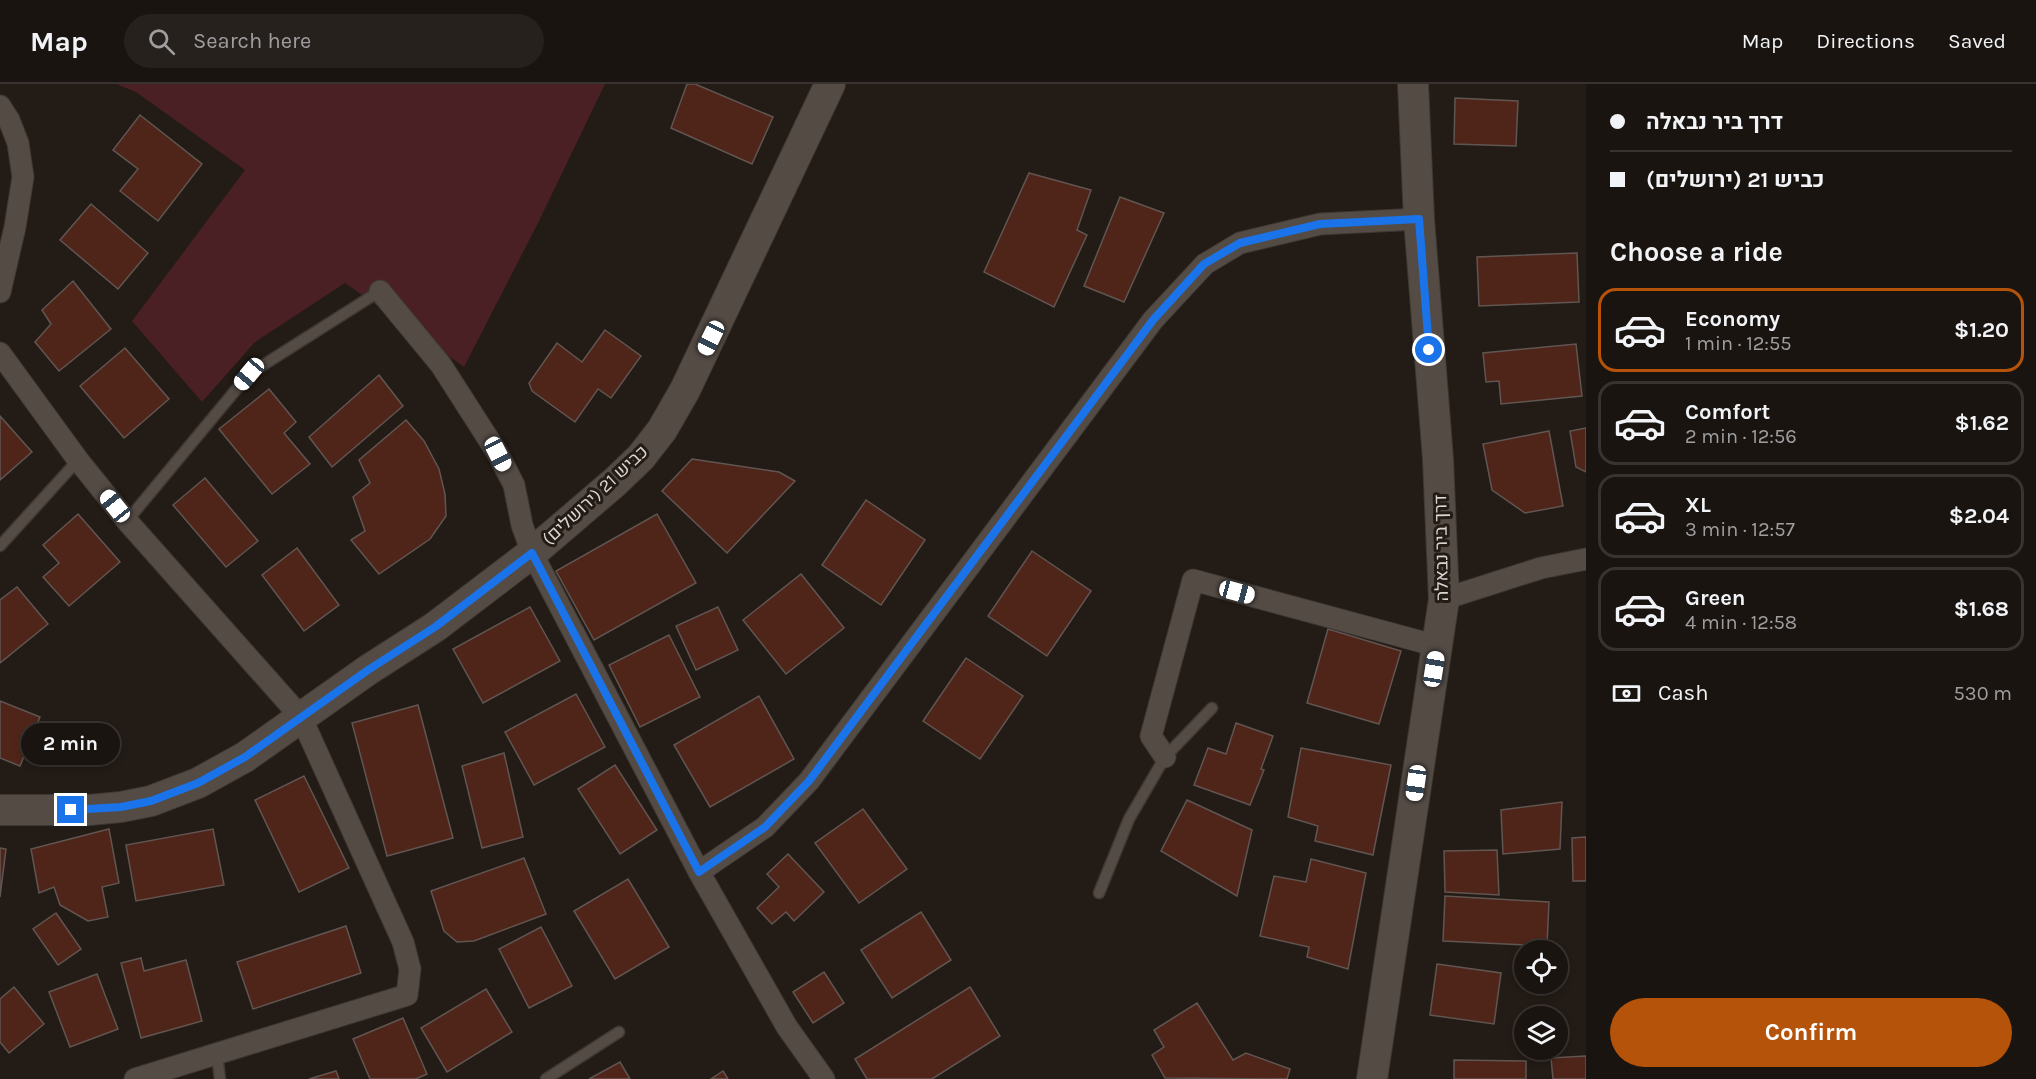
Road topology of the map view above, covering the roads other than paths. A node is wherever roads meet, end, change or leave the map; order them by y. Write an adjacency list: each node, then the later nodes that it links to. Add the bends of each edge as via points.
1 (830, 84): 11 (main road, כביש 21 (ירושלים), via 711,338 662,430 615,482)
2 (1413, 84): 4 (main road, דרך ביר נבאלה)
3 (0, 106): 6 (street, via 18,143 23,177)
4 (1419, 219): 13 (main road, דרך ביר נבאלה, via 1438,459); 19 (street, via 1320,224 1240,243 1204,264 1153,320 809,781 765,827)
5 (380, 291): 9 (lane, via 249,374); 11 (street, via 441,365 498,454 514,484)
6 (0, 292)
7 (0, 353): 8 (street)
8 (78, 460): 9 (street); 10 (lane)
9 (128, 521): 16 (street)
10 (0, 546)
11 (532, 553): 16 (main road, כביש 21 (ירושלים), via 435,627); 19 (street)
12 (1586, 559): 13 (street, via 1541,568)
13 (1444, 599): 14 (main road, דרך ביר נבאלה)
14 (1437, 646): 17 (street, via 1193,580 1151,736); 27 (main road, דרך ביר נבאלה)
15 (1212, 708): 17 (lane)
16 (300, 717): 18 (main road, כביש 21 (ירושלים), via 245,757 151,801 89,810); 22 (street, via 403,942 410,969 407,995)
17 (1165, 757): 20 (lane, via 1129,819)
18 (0, 810)
19 (699, 872): 26 (street, via 787,1027)
20 (1099, 892)
21 (619, 1032): 25 (lane)
22 (217, 1054): 23 (street); 24 (lane)
23 (135, 1079)
24 (220, 1079)
25 (546, 1079)
26 (824, 1079)
27 (1372, 1079)

